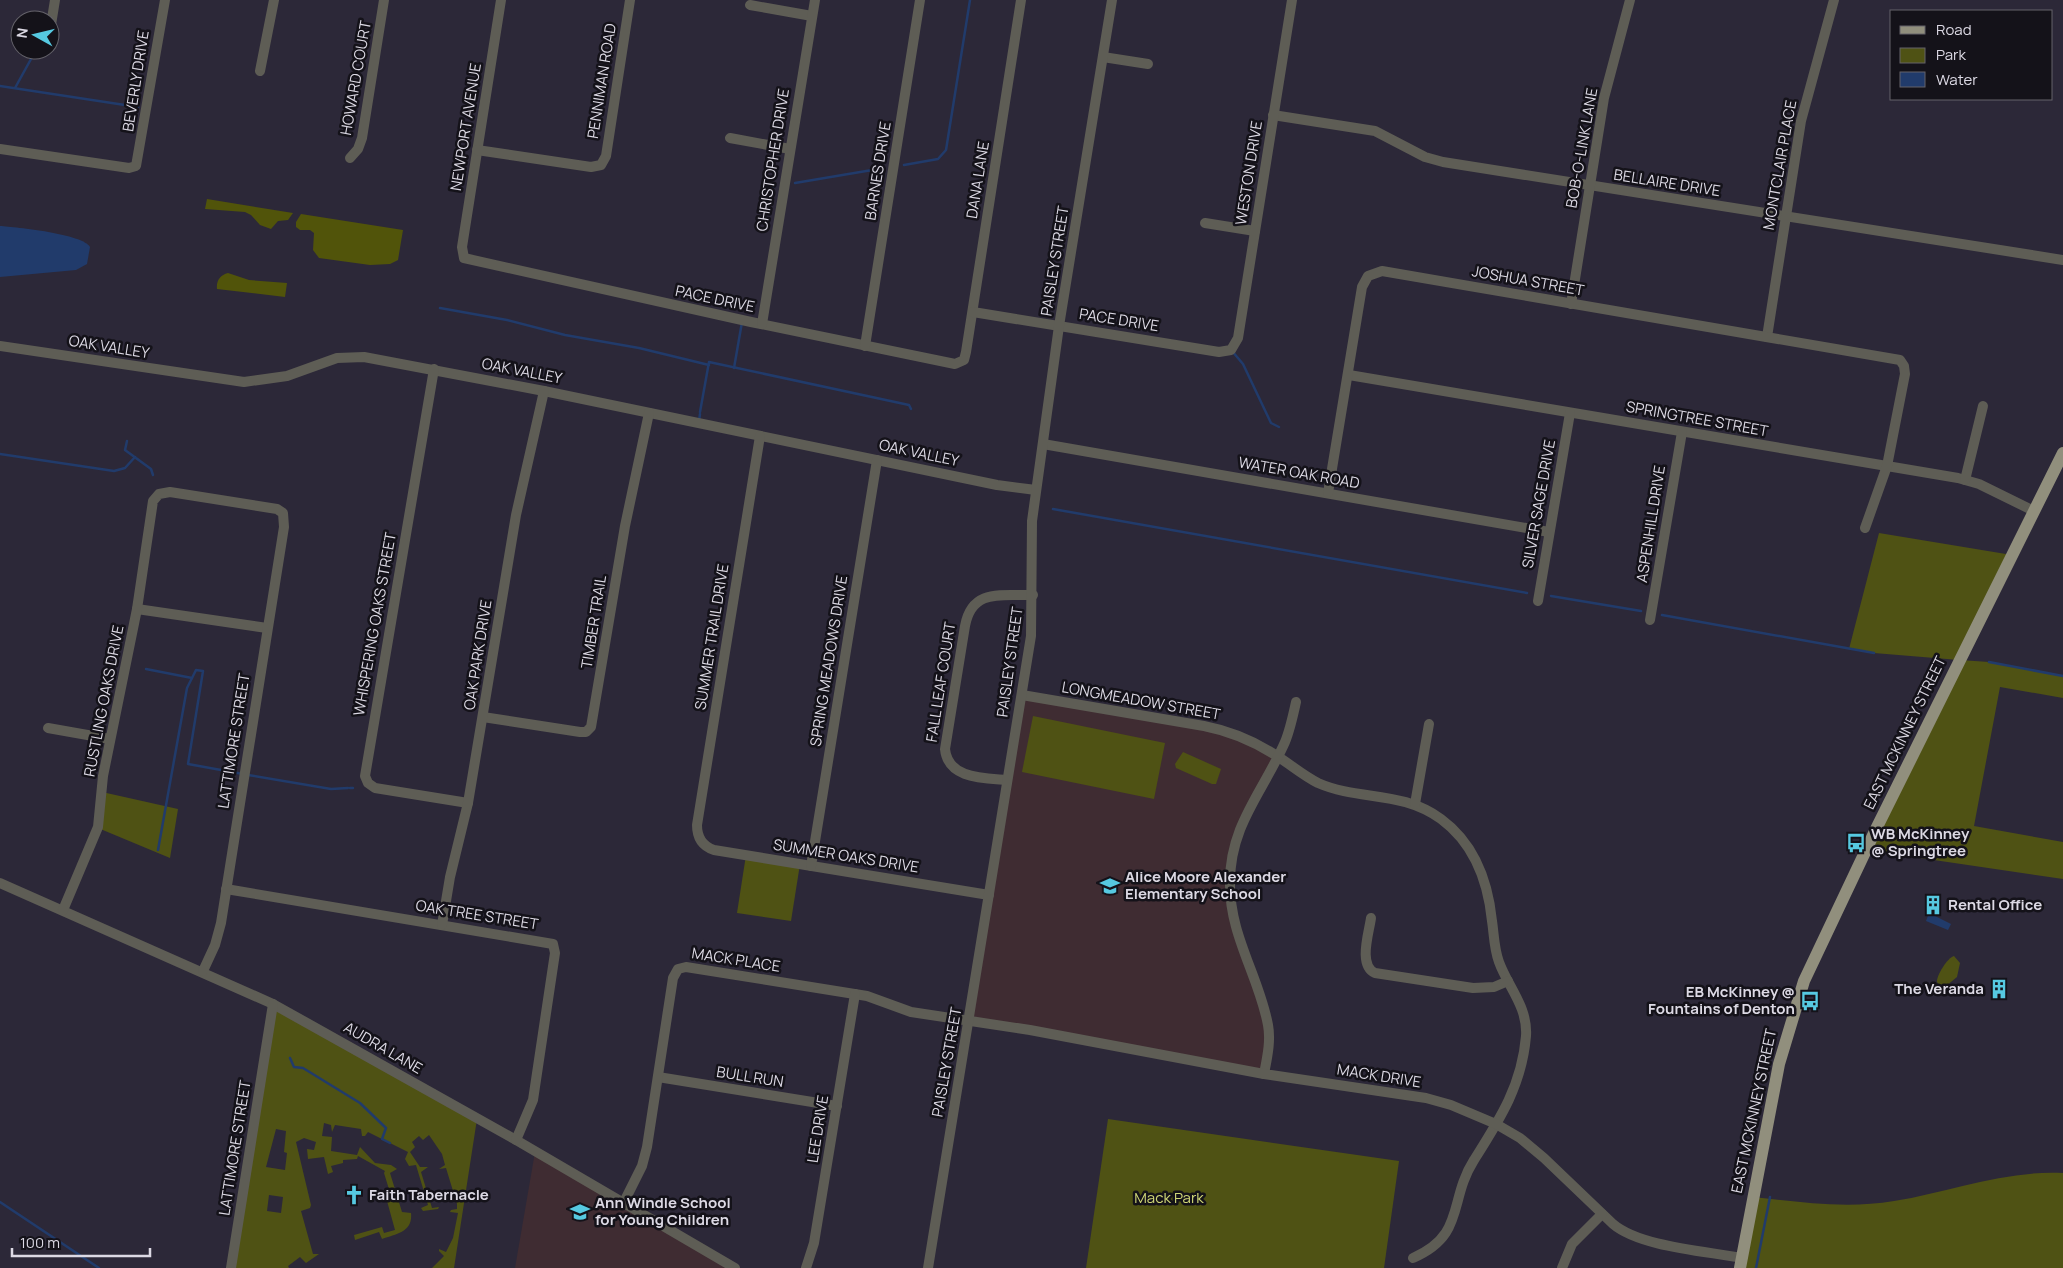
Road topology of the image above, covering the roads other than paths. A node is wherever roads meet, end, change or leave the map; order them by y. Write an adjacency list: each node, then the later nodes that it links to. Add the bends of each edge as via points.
1 (165, 0): 20 (street, BEVERLY DRIVE, via 136,166 129,168)
2 (274, 0): 17 (street)
3 (384, 0): 23 (street, HOWARD COURT, via 362,138)
4 (501, 0): 22 (street, NEWPORT AVENUE)
5 (630, 0): 22 (street, PENNIMAN ROAD, via 606,156 601,165 591,168)
6 (815, 0): 14 (street, CHRISTOPHER DRIVE)
7 (920, 0): 36 (street, BARNES DRIVE)
8 (1021, 0): 31 (street, DANA LANE)
9 (1112, 0): 15 (street, PAISLEY STREET)
10 (1292, 0): 18 (street, WESTON DRIVE)
11 (1630, 0): 24 (street, BOB-O-LINK LANE, via 1604,98)
12 (1834, 0): 25 (street, MONTCLAIR PLACE, via 1803,112)
13 (750, 5): 14 (street)
14 (812, 16): 21 (street, CHRISTOPHER DRIVE)
15 (1103, 58): 16 (street); 33 (street, PAISLEY STREET)
16 (1148, 64)
17 (260, 71)
18 (1273, 115): 24 (street, BELLAIRE DRIVE, via 1375,131 1435,160); 27 (street, WESTON DRIVE)
19 (730, 138): 21 (street)
20 (0, 149)
21 (790, 149): 32 (street, CHRISTOPHER DRIVE)
22 (477, 150): 28 (street, NEWPORT AVENUE, via 462,247)
23 (350, 158)
24 (1590, 186): 25 (street, BELLAIRE DRIVE); 30 (street, BOB-O-LINK LANE)
25 (1787, 216): 29 (street, BELLAIRE DRIVE); 34 (street, MONTCLAIR PLACE)
26 (1204, 223): 27 (street)
27 (1255, 231): 37 (street, WESTON DRIVE, via 1238,338)
28 (464, 258): 32 (street, PACE DRIVE)
29 (2063, 260)
30 (1571, 304): 34 (street, JOSHUA STREET); 40 (street, JOSHUA STREET, via 1375,272 1362,287)
31 (973, 312): 33 (street, PACE DRIVE); 38 (street, DANA LANE)
32 (762, 324): 36 (street, PACE DRIVE)
33 (1060, 326): 37 (street, PACE DRIVE, via 1219,352); 47 (street, PAISLEY STREET)
34 (1767, 337): 50 (street, JOSHUA STREET, via 1893,358 1902,363 1904,374)
35 (0, 346): 39 (street, OAK VALLEY, via 236,381 287,376 346,357)
36 (865, 346): 38 (street, PACE DRIVE, via 951,364)
37 (1231, 350)
38 (961, 363)
39 (434, 369): 41 (street, OAK VALLEY); 71 (street, WHISPERING OAKS STREET, via 365,776 375,788)
40 (1349, 375): 44 (street, SPRINGTREE STREET); 53 (street, JOSHUA STREET)
41 (544, 390): 43 (street, OAK VALLEY); 65 (street, OAK PARK DRIVE, via 516,515)
42 (1983, 406): 51 (street)
43 (650, 413): 46 (street, OAK VALLEY); 65 (street, TIMBER TRAIL, via 625,526 591,727 580,732)
44 (1570, 413): 45 (street, SPRINGTREE STREET); 57 (street, SILVER SAGE DRIVE)
45 (1682, 432): 50 (street, SPRINGTREE STREET); 61 (street, ASPENHILL DRIVE)
46 (760, 436): 49 (street, OAK VALLEY); 73 (street, SUMMER TRAIL DRIVE, via 697,825)
47 (1043, 444): 52 (street, PAISLEY STREET); 53 (street, WATER OAK ROAD)
48 (2063, 453): 54 (main road, EAST MCKINNEY STREET)
49 (877, 460): 52 (street, OAK VALLEY); 74 (street, SPRING MEADOWS DRIVE)
50 (1887, 466): 51 (street, SPRINGTREE STREET); 56 (street)
51 (1965, 480): 54 (street, SPRINGTREE STREET)
52 (1036, 490): 58 (street, PAISLEY STREET, via 1031,541)
53 (1328, 493): 57 (street, WATER OAK ROAD)
54 (2034, 511): 94 (main road, EAST MCKINNEY STREET, via 1804,981 1779,1064)
55 (283, 513): 60 (street, RUSTLING OAKS DRIVE, via 263,506 170,492 159,494 152,506); 62 (street, LATTIMORE STREET, via 284,527)
56 (1865, 528)
57 (1549, 532): 59 (street, SILVER SAGE DRIVE)
58 (1033, 594): 63 (street, PAISLEY STREET, via 1032,627); 70 (street, FALL LEAF COURT, via 984,597 971,607 945,749 948,762 959,773)
59 (1538, 601)
60 (137, 609): 62 (street); 68 (street, RUSTLING OAKS DRIVE)
61 (1650, 620)
62 (267, 628): 76 (street, LATTIMORE STREET)
63 (1022, 695): 69 (street, LONGMEADOW STREET, via 1213,728 1248,739); 70 (street, PAISLEY STREET)
64 (1296, 702): 69 (street, via 1288,735)
65 (483, 717): 71 (street, OAK PARK DRIVE)
66 (1429, 724): 72 (street)
67 (48, 728): 68 (street)
68 (110, 739): 78 (street, RUSTLING OAKS DRIVE, via 98,827)
69 (1278, 756): 72 (street, LONGMEADOW STREET, via 1325,785); 86 (street, via 1241,824 1233,849 1230,881 1234,923 1268,1026)
70 (1007, 780): 77 (street, PAISLEY STREET)
71 (468, 803): 80 (street, OAK PARK DRIVE)
72 (1415, 804): 82 (street, LONGMEADOW STREET, via 1450,826 1476,858 1487,885 1498,959)
73 (701, 841): 74 (street, SUMMER OAKS DRIVE, via 714,850)
74 (811, 866): 77 (street, SUMMER OAKS DRIVE)
75 (0, 883): 78 (street, AUDRA LANE)
76 (226, 888): 80 (street, OAK TREE STREET); 81 (street, LATTIMORE STREET, via 217,938)
77 (990, 895): 85 (street, PAISLEY STREET)
78 (63, 910): 81 (street, AUDRA LANE)
79 (1371, 918): 82 (street, via 1366,962 1375,974 1479,988 1494,987)
80 (442, 925): 90 (street, OAK TREE STREET, via 549,942 555,947 532,1100)
81 (203, 971): 84 (street, AUDRA LANE)
82 (1508, 981): 89 (street, LONGMEADOW STREET, via 1523,1010 1526,1038 1516,1086)
83 (855, 994): 85 (street, MACK PLACE, via 905,1011); 87 (street, MACK PLACE, via 680,968 674,978); 88 (street, LEE DRIVE)
84 (273, 1004): 90 (street, AUDRA LANE); 95 (street, LATTIMORE STREET)
85 (969, 1020): 86 (street, MACK DRIVE); 98 (street, PAISLEY STREET)
86 (1264, 1074): 89 (street, MACK DRIVE, via 1432,1100 1462,1108)
87 (658, 1077): 88 (street, BULL RUN); 91 (street, MACK PLACE, via 646,1154)
88 (837, 1106): 97 (street, LEE DRIVE, via 813,1248)
89 (1496, 1124): 92 (street, MACK DRIVE, via 1536,1151); 93 (street, LONGMEADOW STREET, via 1466,1172 1447,1233 1433,1248)
90 (516, 1140): 91 (street, AUDRA LANE)
91 (623, 1204): 96 (street, AUDRA LANE)
92 (1602, 1214): 94 (street, MACK DRIVE, via 1617,1228 1635,1237); 99 (street, via 1572,1244)
93 (1413, 1258)
94 (1741, 1263)
95 (231, 1268)
96 (735, 1268)
97 (806, 1268)
98 (928, 1268)
99 (1562, 1268)

